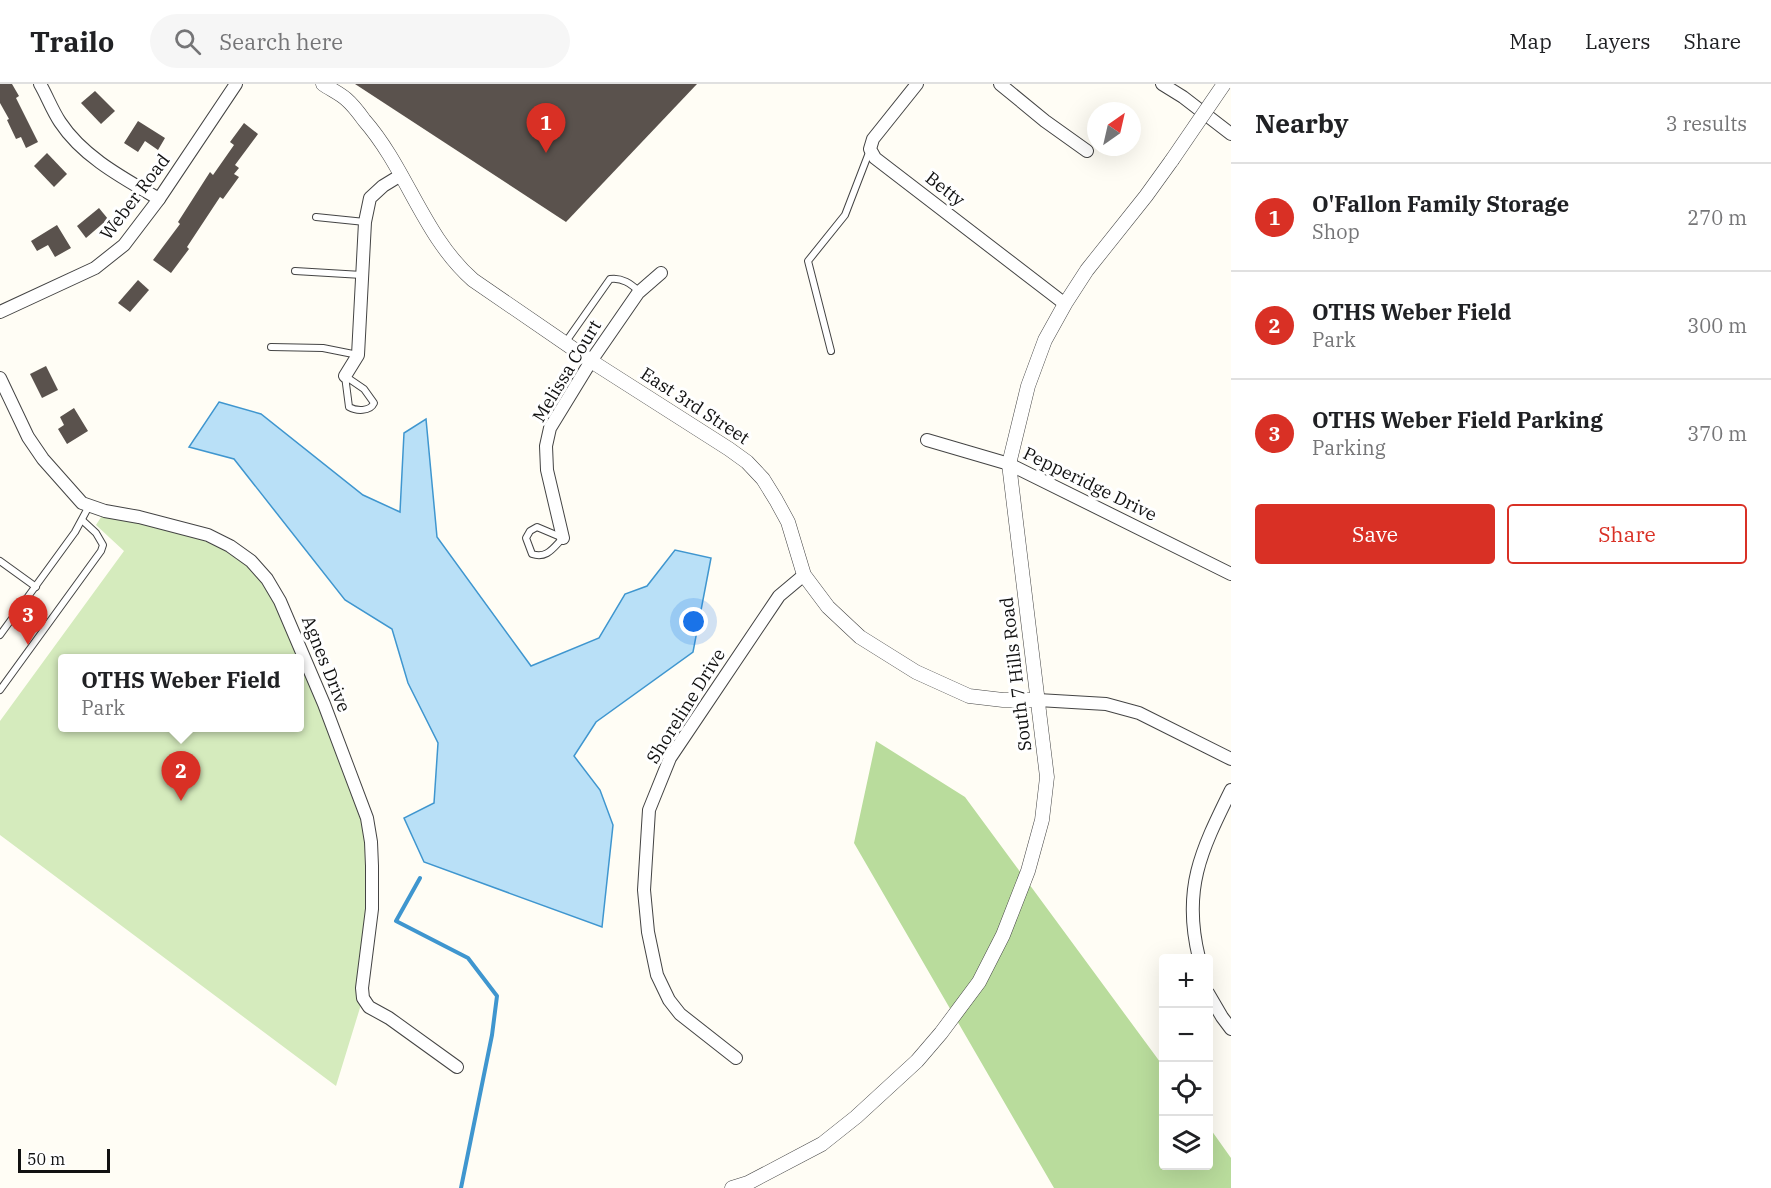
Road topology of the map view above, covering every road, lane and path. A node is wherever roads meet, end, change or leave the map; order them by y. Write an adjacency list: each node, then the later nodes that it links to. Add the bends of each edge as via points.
1 (40, 84): 12 (street, via 60,122 89,153)
2 (236, 84): 12 (street, Weber Road)
3 (323, 84): 11 (street, East 3rd Street, via 348,100 391,155)
4 (917, 84): 9 (street, via 873,139)
5 (1000, 84): 10 (street)
6 (1162, 84): 8 (street)
7 (1224, 84): 19 (street, South 7 Hills Road, bridge)
8 (1231, 134)
9 (870, 150): 19 (street, Betty, via 875,158); 23 (lane, via 845,215 808,261)
10 (1087, 151)
11 (401, 176): 14 (street, via 370,198); 21 (street, East 3rd Street, via 459,267)
12 (159, 199): 20 (street, Weber Road, via 112,256 76,278)
13 (316, 217): 14 (lane)
14 (365, 222): 17 (street)
15 (295, 271): 17 (lane)
16 (661, 273): 18 (street, Melissa Court)
17 (362, 274): 24 (street)
18 (640, 292): 21 (lane, via 630,283 610,279); 25 (street, Melissa Court)
19 (1065, 304): 29 (street, South 7 Hills Road, via 1045,340 1028,386)
20 (0, 312)
21 (565, 343): 25 (street, East 3rd Street)
22 (271, 347): 24 (lane, via 323,348)
23 (831, 351)
24 (358, 355): 26 (street)
25 (591, 361): 32 (street, Melissa Court, via 550,428 546,446 547,470); 35 (street, East 3rd Street, via 729,449 763,479 788,522)
26 (345, 376): 26 (lane, via 364,389 374,403 372,408 349,407)
27 (0, 378): 30 (street, Agnes Drive, via 43,459 73,495)
28 (927, 440): 29 (street, Pepperidge Drive)
29 (1010, 464): 34 (street, Pepperidge Drive); 41 (street, South 7 Hills Road)
30 (89, 506): 31 (lane); 38 (street, Agnes Drive, via 185,528 231,546 267,579)
31 (82, 520): 36 (lane); 40 (lane, via 96,533 103,545 101,552)
32 (563, 538): 32 (lane, via 537,527 526,537 532,554 540,556 548,554)
33 (0, 561): 36 (lane)
34 (1231, 574)
35 (804, 575): 41 (street, East 3rd Street, via 828,607 860,636 916,672 969,696); 47 (street, Shoreline Drive, via 779,596 670,758 649,810 644,890 657,975 680,1014)
36 (36, 587): 37 (lane)
37 (0, 635)
38 (303, 654)
39 (304, 656): 48 (street, Agnes Drive, via 367,818 372,909 363,998 369,1007)
40 (0, 690)
41 (1038, 700): 42 (street, East 3rd Street, via 1106,704 1139,713); 49 (street, South 7 Hills Road, via 1047,777 1042,820 1028,872 979,982 917,1061 856,1117 822,1144)
42 (1231, 759)
43 (1231, 790): 44 (street, via 1202,853 1192,895)
44 (1198, 954)
45 (1213, 1000): 46 (street)
46 (1231, 1029)
47 (736, 1058)
48 (457, 1067)
49 (732, 1188)

